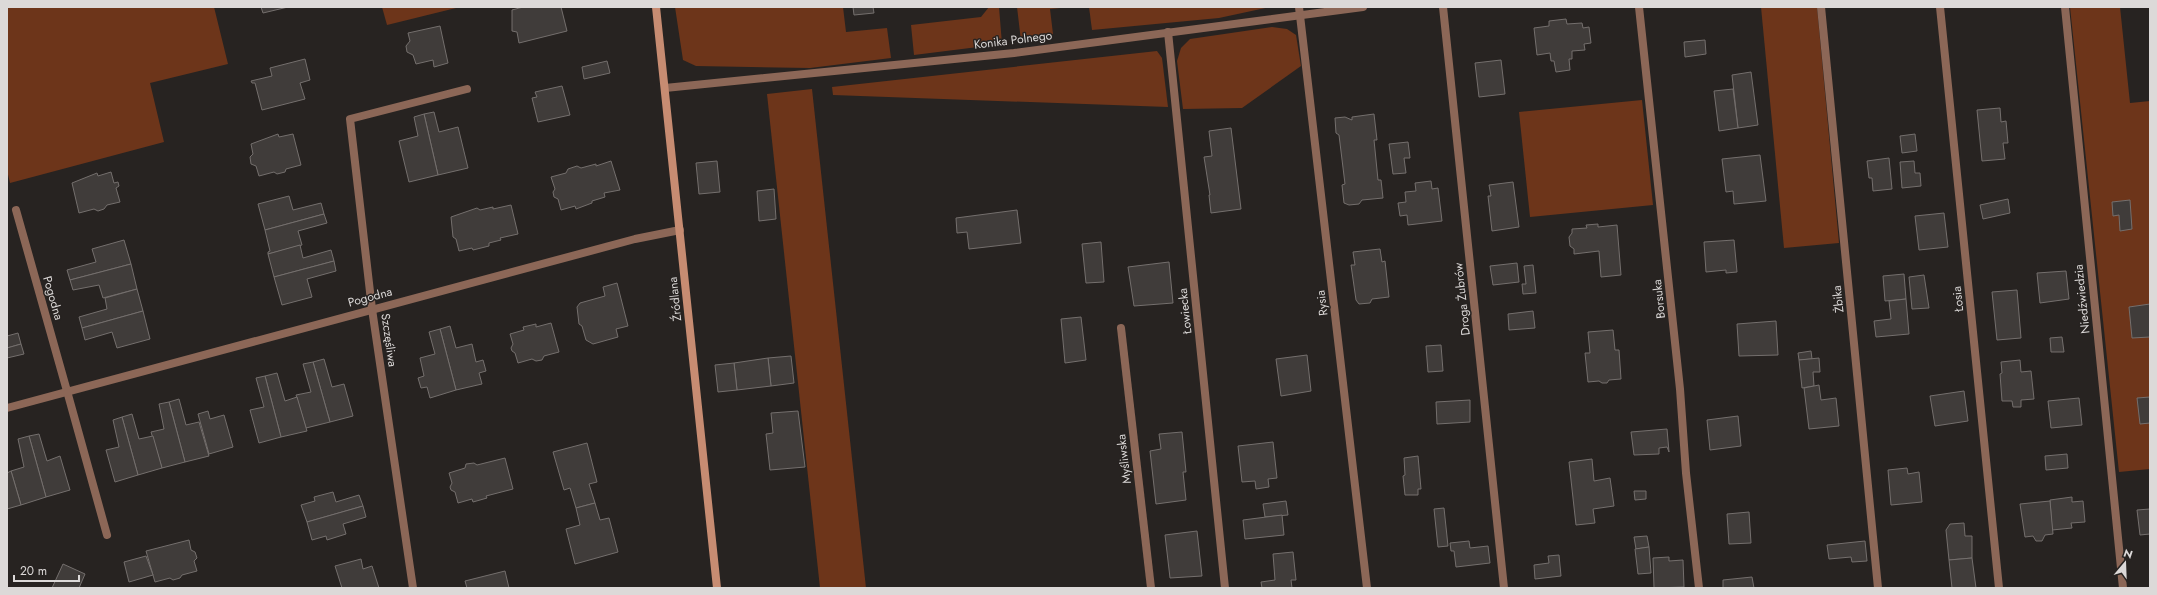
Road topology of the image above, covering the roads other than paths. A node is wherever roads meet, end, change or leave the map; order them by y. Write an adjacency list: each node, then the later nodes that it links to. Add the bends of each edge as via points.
1 (656, 7): 11 (main road, Źródlana)
2 (1300, 7): 9 (street, Rysia)
3 (1363, 7): 9 (street, Konika Polnego)
4 (1443, 7): 25 (street, Droga Żubrów)
5 (1639, 7): 26 (street, Borsuka)
6 (1822, 7): 27 (street, Żbika)
7 (1940, 7): 28 (street, Łosia)
8 (2065, 7): 29 (street, Niedźwiedzia)
9 (1301, 16): 10 (street, Konika Polnego); 24 (street, Rysia)
10 (1168, 32): 11 (street, Konika Polnego, via 1014,53); 23 (street, Łowiecka)
11 (665, 88): 14 (main road, Źródlana)
12 (467, 89): 15 (street, Szczęśliwa, via 350,119)
13 (16, 210): 17 (street, Pogodna)
14 (680, 230): 15 (street, Pogodna, via 634,239); 21 (main road, Źródlana)
15 (372, 309): 17 (street, Pogodna); 20 (street, Szczęśliwa)
16 (1121, 328): 22 (street, Myśliwska)
17 (67, 391): 18 (street, Pogodna); 19 (street, Pogodna)
18 (7, 408)
19 (107, 535)
20 (413, 588)
21 (717, 588)
22 (1151, 588)
23 (1225, 588)
24 (1368, 588)
25 (1504, 588)
26 (1699, 588)
27 (1878, 588)
28 (1999, 588)
29 (2123, 588)

